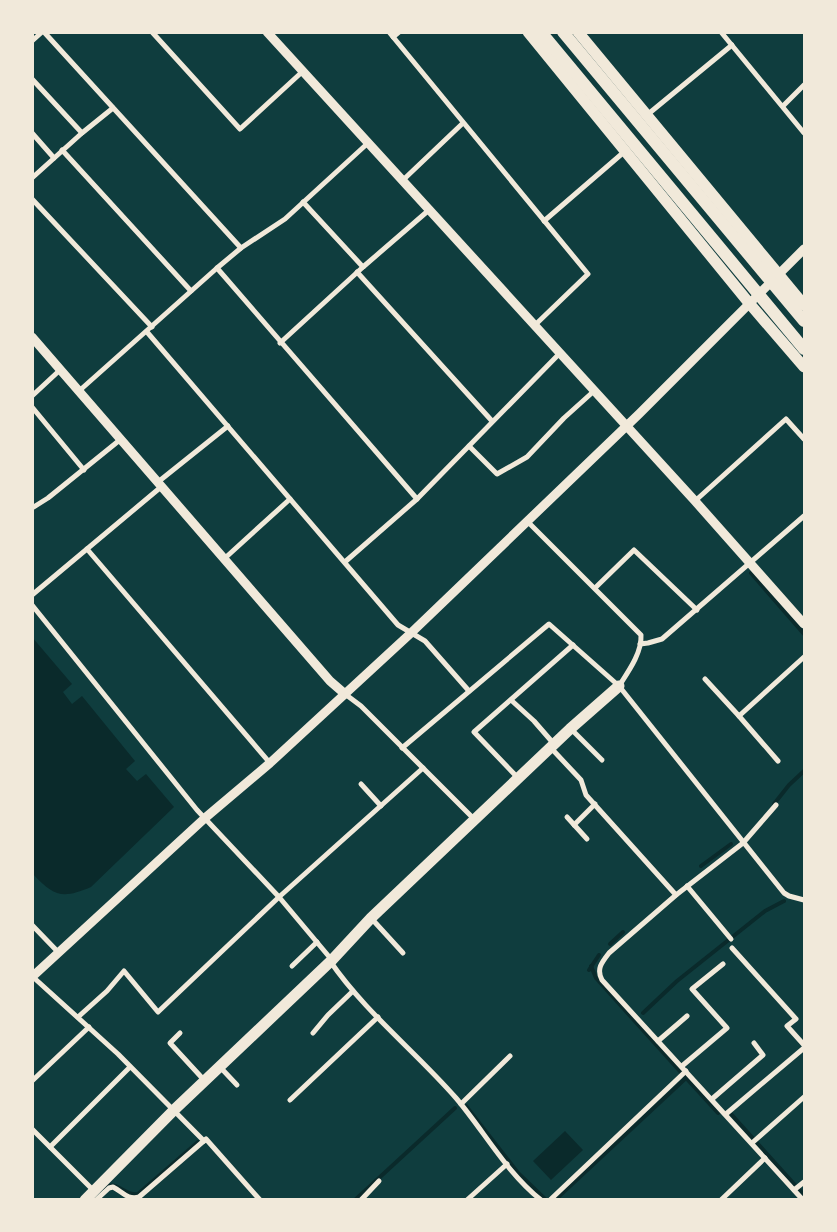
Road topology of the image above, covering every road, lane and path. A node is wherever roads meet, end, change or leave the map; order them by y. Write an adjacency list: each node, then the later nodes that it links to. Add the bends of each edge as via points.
1 (43, 32): 12 (street); 18 (street)
2 (152, 32): 14 (street, via 240,129)
3 (267, 32): 14 (street)
4 (388, 32): 11 (street)
5 (399, 32): 11 (street)
6 (528, 32): 26 (main road)
7 (541, 32): 49 (highway)
8 (564, 32): 43 (highway)
9 (578, 32): 19 (main road)
10 (721, 32): 13 (street)
11 (393, 38): 20 (street)
12 (32, 41)
13 (732, 45): 17 (street); 19 (street)
14 (302, 72): 24 (street)
15 (32, 79): 22 (street)
16 (804, 85): 17 (street)
17 (783, 106): 23 (street)
18 (113, 108): 22 (street); 34 (street)
19 (646, 116): 39 (main road)
20 (463, 123): 29 (street); 33 (street)
21 (32, 133): 27 (street)
22 (82, 133): 25 (street)
23 (804, 133)
24 (368, 143): 29 (street); 31 (street)
25 (62, 150): 27 (street); 40 (street)
26 (624, 152): 33 (street); 41 (main road)
27 (54, 158): 28 (street)
28 (32, 178)
29 (402, 181): 32 (street)
30 (32, 199): 45 (street)
31 (303, 202): 34 (street, via 285,220); 36 (street)
32 (428, 210): 36 (street); 44 (street)
33 (544, 221): 44 (street, via 588,274)
34 (241, 248): 37 (street)
35 (804, 249): 39 (street)
36 (362, 267): 38 (street)
37 (217, 268): 40 (street); 48 (street)
38 (357, 272): 48 (street); 57 (street)
39 (778, 274): 41 (street); 42 (main road)
40 (191, 291): 45 (street)
41 (749, 303): 51 (main road); 59 (street)
42 (804, 305)
43 (804, 321)
44 (534, 326): 50 (street)
45 (152, 327): 46 (street)
46 (147, 332): 53 (street); 58 (street)
47 (32, 338): 52 (street)
48 (280, 343): 66 (street)
49 (804, 349)
50 (560, 353): 54 (street); 57 (street)
51 (804, 367)
52 (60, 370): 53 (street); 55 (street)
53 (79, 391): 60 (street)
54 (594, 391): 59 (street); 62 (street, via 527,457 497,474)
55 (32, 396)
56 (32, 406): 63 (street)
57 (492, 421): 62 (street)
58 (228, 426): 64 (street); 65 (street)
59 (626, 426): 67 (street); 70 (street)
60 (121, 439): 63 (street); 64 (street)
61 (804, 439): 67 (street, via 786,418)
62 (469, 446): 66 (street)
63 (84, 470): 68 (street)
64 (160, 485): 71 (street); 72 (street)
65 (290, 499): 72 (street); 73 (street)
66 (417, 499): 73 (street)
67 (695, 501): 74 (street)
68 (32, 508)
69 (804, 516): 74 (street)
70 (527, 520): 75 (street); 80 (street)
71 (87, 549): 76 (street); 95 (street)
72 (224, 558): 87 (street, via 330,681)
73 (346, 561): 80 (street, via 398,625)
74 (750, 563): 78 (street); 79 (street)
75 (595, 588): 78 (street, via 634,550); 81 (street, via 639,631 642,637)
76 (32, 595)
77 (32, 605): 103 (street)
78 (697, 610): 81 (street, via 662,639)
79 (804, 624)
80 (411, 633): 86 (street, via 425,641); 87 (street)
81 (640, 644): 85 (street)
82 (573, 645): 85 (street); 86 (street, via 549,624); 88 (street)
83 (804, 657): 89 (street)
84 (705, 680): 89 (street)
85 (619, 686): 90 (main road); 107 (street)
86 (469, 691): 92 (street)
87 (345, 694): 92 (street); 95 (street)
88 (511, 700): 91 (street, via 534,722); 97 (street, via 474,732)
89 (739, 716): 94 (street)
90 (570, 729): 91 (main road); 93 (street)
91 (552, 746): 97 (main road); 99 (street, via 581,780 586,795)
92 (402, 748): 96 (street)
93 (602, 760)
94 (778, 761)
95 (270, 763): 103 (street)
96 (423, 768): 101 (street); 104 (street)
97 (519, 778): 104 (main road)
98 (361, 784): 101 (street)
99 (595, 804): 105 (street); 109 (street)
100 (776, 805): 107 (street)
101 (381, 806): 110 (street)
102 (567, 816): 105 (street)
103 (206, 818): 110 (street); 117 (street)
104 (475, 820): 112 (main road)
105 (574, 825): 106 (street)
106 (587, 839)
107 (743, 843): 108 (street); 111 (street, via 784,893)
108 (687, 886): 109 (street); 114 (street)
109 (676, 895): 130 (street, via 609,953 599,972 602,980)
110 (280, 898): 115 (street); 125 (street, via 158,1012 124,971)
111 (804, 900)
112 (371, 918): 118 (street); 119 (main road)
113 (32, 925): 117 (street)
114 (731, 940)
115 (317, 942): 119 (street); 121 (street)
116 (732, 948): 132 (street, via 796,1019 787,1026)
117 (59, 953): 122 (street)
118 (403, 953)
119 (331, 960): 123 (street); 134 (main road)
120 (723, 964): 136 (street, via 692,989 727,1028)
121 (292, 966)
122 (33, 977): 125 (street)
123 (352, 991): 126 (street); 129 (street)
124 (687, 1016): 130 (street)
125 (78, 1017): 127 (street)
126 (378, 1017): 142 (street); 143 (street)
127 (89, 1027): 135 (street); 138 (street)
128 (180, 1033): 137 (street, via 170,1043)
129 (313, 1033)
130 (658, 1040): 136 (street)
131 (754, 1043): 141 (street, via 763,1055)
132 (804, 1047): 145 (street)
133 (510, 1056): 143 (street)
134 (220, 1066): 137 (main road); 139 (street)
135 (130, 1067): 144 (street); 149 (street)
136 (684, 1068): 141 (street); 160 (street)
137 (205, 1080): 144 (main road)
138 (32, 1081)
139 (237, 1085)
140 (804, 1097): 148 (street)
141 (712, 1098): 145 (street)
142 (290, 1100)
143 (461, 1104): 151 (street)
144 (174, 1110): 147 (street); 155 (main road)
145 (726, 1114): 148 (street)
146 (32, 1129): 149 (street)
147 (204, 1141): 155 (street, via 139,1197 128,1197 109,1188); 156 (street)
148 (752, 1143): 150 (street)
149 (50, 1147): 155 (street)
150 (765, 1158): 154 (street); 161 (street)
151 (507, 1164): 158 (street); 159 (street)
152 (379, 1181): 157 (street)
153 (804, 1182): 154 (street)
154 (794, 1190): 162 (street)
155 (92, 1197)
156 (260, 1200)
157 (361, 1200)
158 (467, 1200)
159 (541, 1200)
160 (550, 1200)
161 (721, 1200)
162 (802, 1200)

